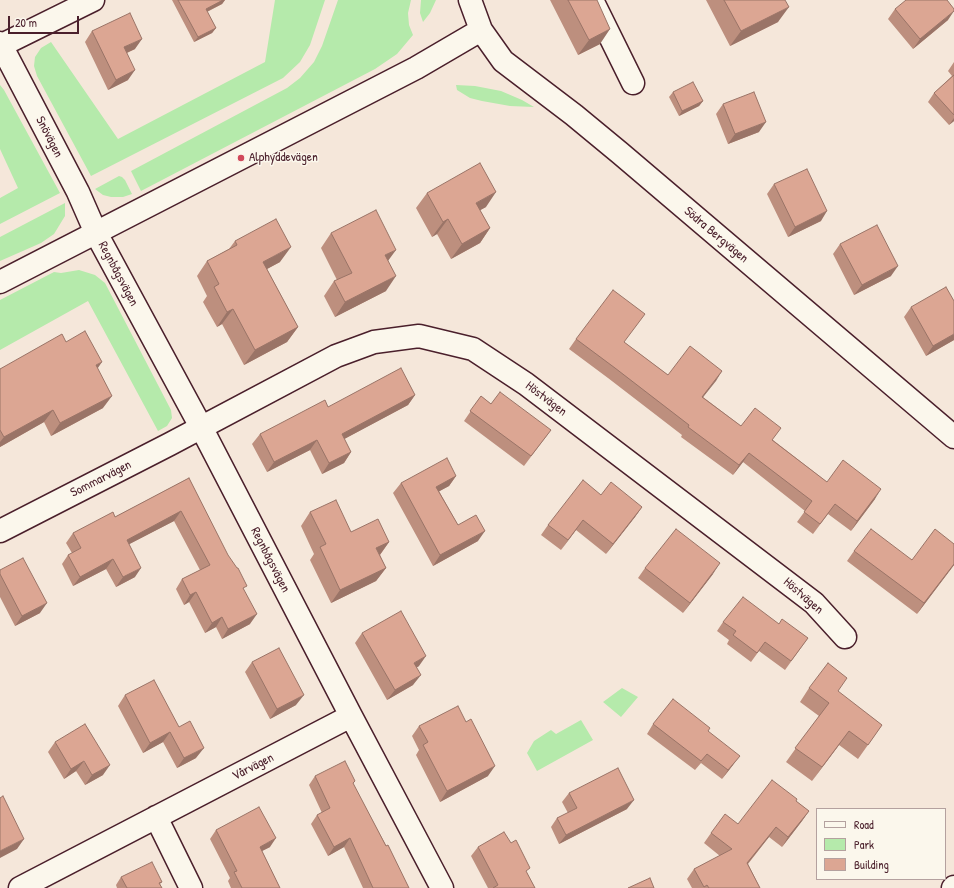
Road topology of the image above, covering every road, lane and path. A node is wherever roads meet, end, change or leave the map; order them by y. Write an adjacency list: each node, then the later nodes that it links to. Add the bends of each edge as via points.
1 (93, 0): 5 (street)
2 (470, 0): 4 (street, Södra Bergvägen)
3 (592, 0): 6 (street)
4 (481, 30): 7 (street, via 416,68); 10 (street, Södra Bergvägen, via 503,61 620,153)
5 (0, 45): 7 (street, Snövägen, via 78,192)
6 (633, 83)
7 (96, 233): 8 (street); 9 (street, Regnbågsvägen)
8 (0, 282)
9 (201, 427): 11 (street, Sommarvägen); 12 (street, Höstvägen, via 336,356 374,342 419,336 473,349 526,384 814,603); 13 (street, Regnbågsvägen)
10 (954, 438)
11 (0, 531)
12 (845, 637)
13 (351, 716): 14 (street, Vårvägen); 17 (street, Regnbågsvägen)
14 (156, 817): 15 (street, Vårvägen); 16 (street)
15 (20, 888)
16 (191, 888)
17 (442, 888)

